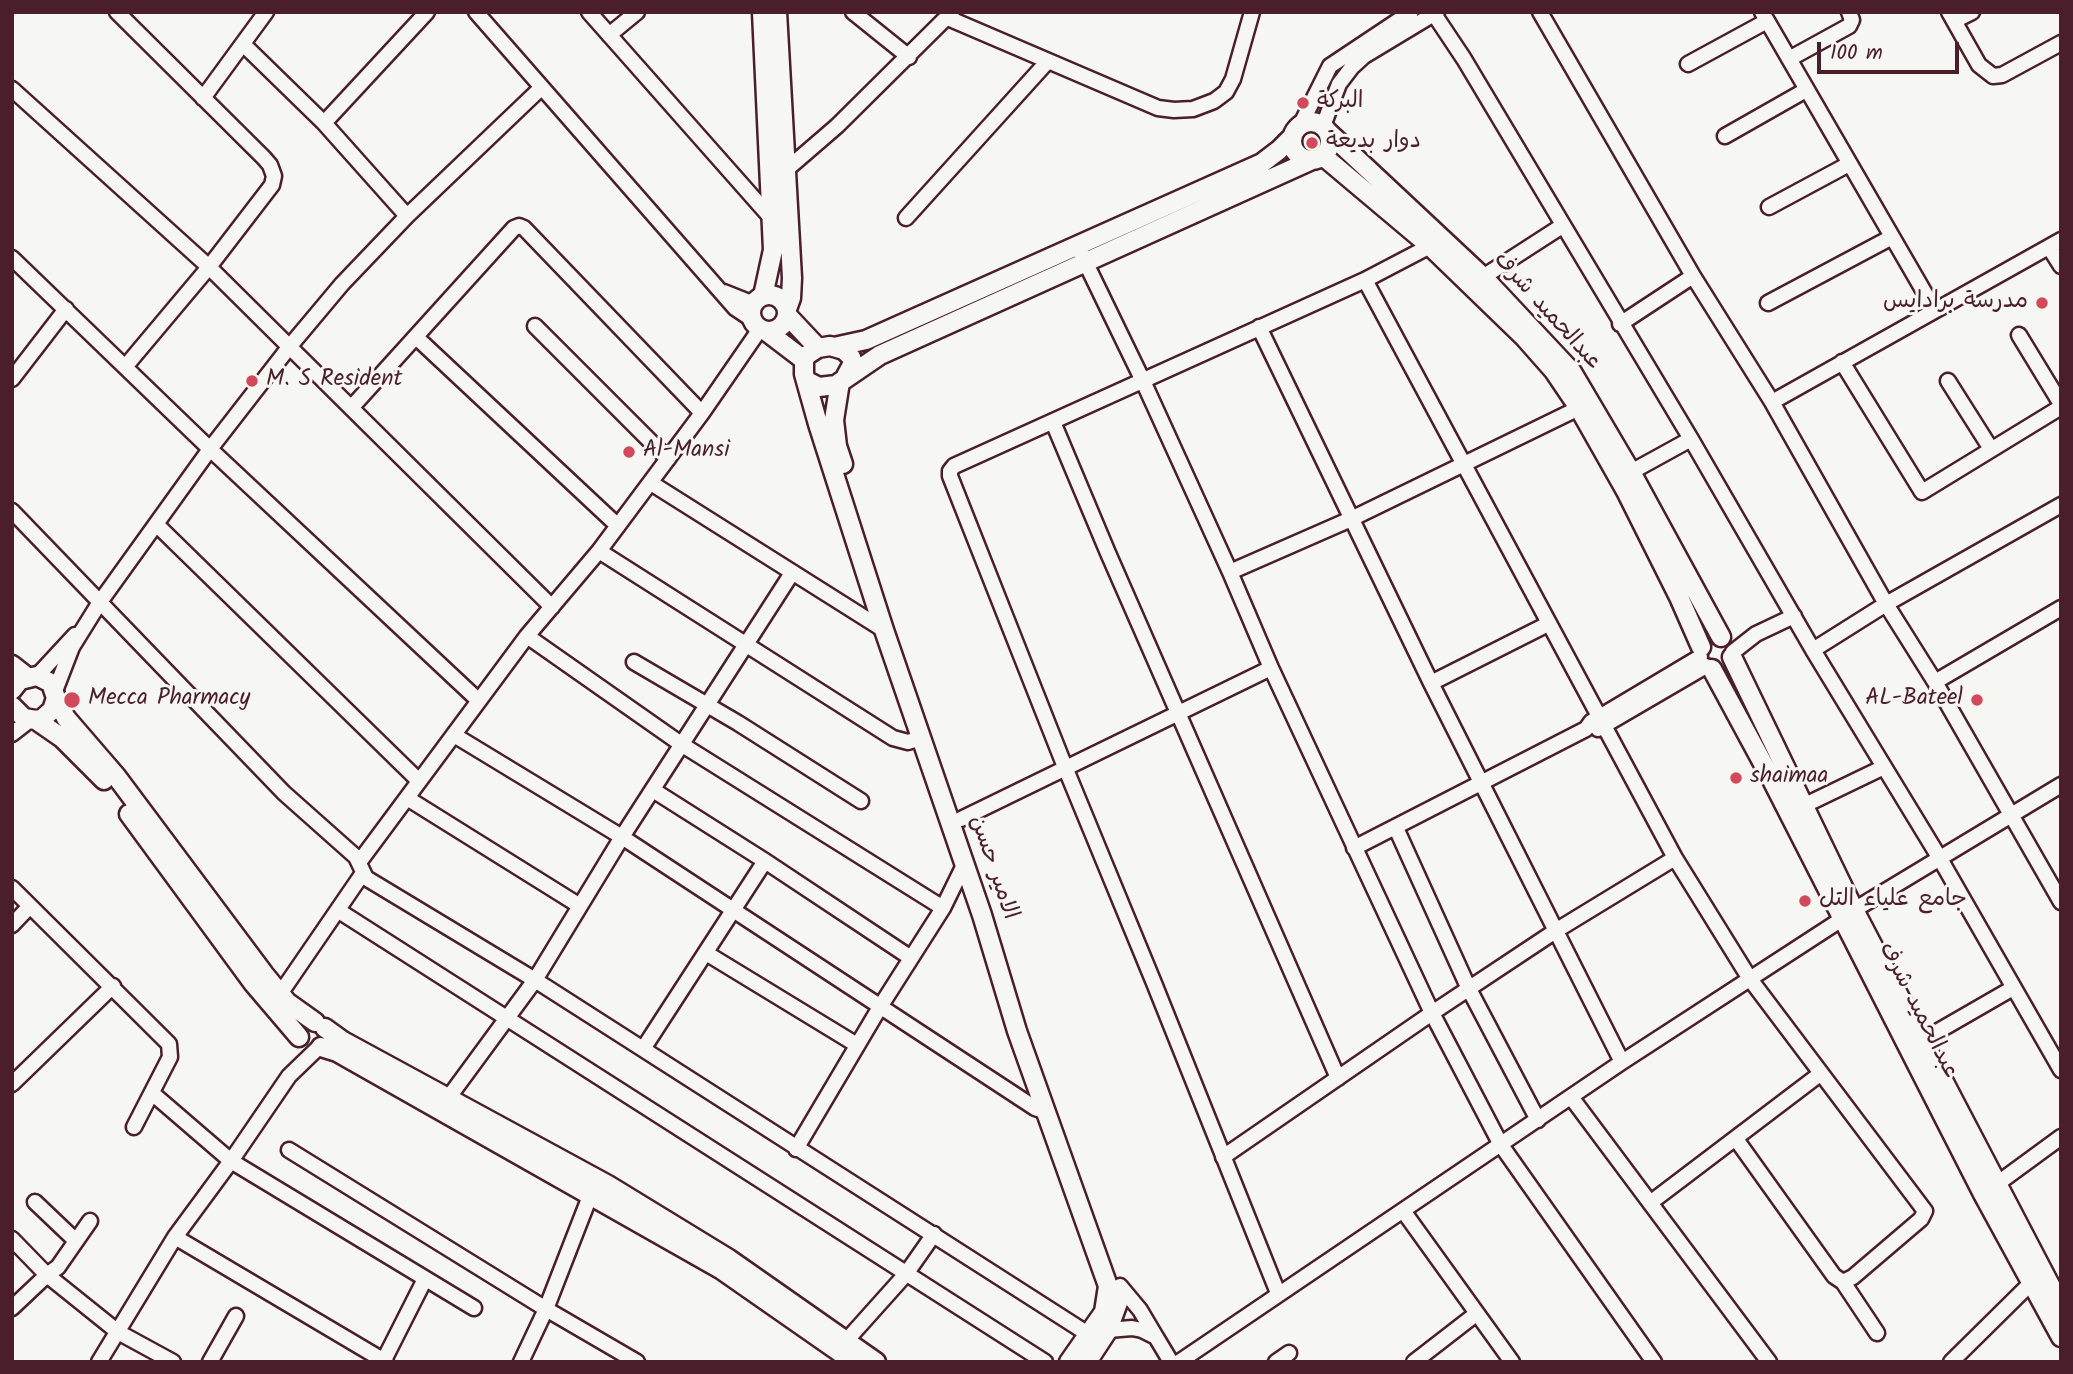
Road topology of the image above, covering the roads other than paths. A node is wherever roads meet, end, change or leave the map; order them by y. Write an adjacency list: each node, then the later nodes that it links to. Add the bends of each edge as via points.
1 (117, 12): 29 (street)
2 (266, 12): 21 (street)
3 (427, 12): 30 (street)
4 (476, 12): 26 (street)
5 (589, 12): 19 (street)
6 (637, 12): 19 (street)
7 (762, 12): 34 (main road)
8 (777, 12): 34 (main road)
9 (853, 12): 22 (street)
10 (1252, 12): 24 (street, via 1226,92 1193,108 1158,108)
11 (1411, 12): 32 (street, via 1330,66)
12 (1540, 12): 50 (street)
13 (1849, 12): 23 (street, via 1849,26)
14 (1972, 12): 18 (street)
15 (1436, 13): 31 (street, via 1352,67 1335,93); 42 (street)
16 (950, 15): 22 (street); 24 (street)
17 (1765, 17): 23 (street); 25 (street)
18 (1952, 17): 20 (street, via 1979,65 1993,76)
19 (609, 35): 41 (street)
20 (2061, 43)
21 (243, 44): 29 (street); 30 (street)
22 (909, 57): 37 (street)
23 (1789, 59): 28 (street)
24 (1048, 61): 40 (street)
25 (1688, 64)
26 (541, 88): 39 (street); 57 (street, via 735,308)
27 (12, 89): 49 (street)
28 (1806, 90): 33 (street); 36 (street)
29 (204, 97): 49 (street, via 264,158 274,176 272,185)
30 (324, 123): 39 (street)
31 (1325, 128): 32 (main road, via 1312,122); 35 (main road, via 1330,142); 51 (main road, عبدالحميد شرف)
32 (1297, 131): 35 (main road, via 1295,151 1303,158); 46 (main road, via 1262,163)
33 (1726, 136)
34 (777, 149): 37 (main road); 41 (main road)
35 (1318, 158): 45 (main road, عبدالحميد شرف); 46 (main road)
36 (1849, 164): 38 (street); 43 (street)
37 (786, 170): 56 (main road, via 792,278)
38 (1769, 208)
39 (407, 216): 63 (street)
40 (906, 218)
41 (773, 220): 57 (main road, via 773,250)
42 (1562, 226): 51 (street); 58 (street)
43 (1892, 237): 53 (street); 55 (street)
44 (2055, 244): 48 (street); 55 (street)
45 (1430, 246): 52 (street); 76 (main road, عبدالحميد شرف, via 1542,356)
46 (1081, 253): 64 (main road, via 866,340); 69 (main road, via 880,355); 70 (street)
47 (12, 258): 54 (street)
48 (2061, 266)
49 (209, 267): 63 (street); 67 (street)
50 (1693, 276): 58 (street); 73 (street)
51 (1483, 277): 84 (main road, عبدالحميد شرف, via 1572,372)
52 (1365, 280): 60 (street); 83 (street)
53 (1768, 303)
54 (66, 309): 67 (street); 68 (street)
55 (1934, 309): 66 (street)
56 (787, 312): 57 (main road, via 782,326); 57 (main road, via 785,303 775,296); 64 (main road)
57 (759, 316): 65 (main road); 77 (street)
58 (1620, 324): 79 (street)
59 (535, 326): 82 (street)
60 (1259, 327): 70 (street); 88 (street)
61 (2018, 335): 74 (street)
62 (416, 337): 75 (street); 77 (street, via 519,226); 90 (street)
63 (290, 345): 75 (street); 80 (street)
64 (828, 347): 65 (main road); 69 (main road, الامير حسن, via 844,350 851,357)
65 (804, 360): 72 (main road)
66 (1842, 362): 73 (street); 81 (street, via 1921,492)
67 (125, 367): 80 (street)
68 (12, 379)
69 (843, 379): 72 (main road, via 826,388); 123 (main road, الامير حسن, via 834,420 837,446)
70 (1143, 381): 78 (street); 92 (street)
71 (1948, 381): 81 (street)
72 (807, 382): 101 (main road, الامير حسن)
73 (1772, 402): 95 (street)
74 (2061, 405): 81 (street)
75 (351, 408): 96 (street)
76 (1579, 408): 83 (street); 106 (main road, عبدالحميد شرف, via 1638,515)
77 (702, 413): 82 (street)
78 (1054, 422): 117 (street); 125 (street, via 954,466 950,476)
79 (1691, 439): 84 (street); 98 (street)
80 (210, 449): 89 (street); 114 (street)
81 (1991, 449)
82 (668, 459): 85 (street)
83 (1464, 464): 88 (street); 99 (street)
84 (1632, 472): 104 (main road, عبدالحميد شرف)
85 (651, 483): 90 (street); 93 (street)
86 (2061, 505): 95 (street)
87 (12, 511): 94 (street)
88 (1351, 519): 92 (street); 111 (street)
89 (157, 525): 94 (street); 127 (street)
90 (618, 526): 91 (street)
91 (599, 551): 96 (street); 103 (street)
92 (1230, 572): 108 (street)
93 (792, 573): 101 (street); 103 (street)
94 (100, 602): 100 (street); 143 (street)
95 (1886, 604): 105 (street); 110 (street)
96 (552, 607): 102 (street)
97 (2061, 608): 110 (street)
98 (1794, 616): 104 (street); 105 (street)
99 (1548, 624): 111 (street); 119 (street)
100 (83, 627): 109 (street, via 51,658); 113 (street)
101 (884, 630): 123 (main road, الامير حسن)
102 (527, 636): 114 (street); 124 (street)
103 (744, 645): 115 (street); 123 (street, via 893,738 908,742)
104 (1728, 647): 106 (main road, via 1725,667); 106 (main road, via 1707,639); 133 (main road, عبدالحميد شرف)
105 (1813, 650): 126 (street)
106 (1705, 660): 119 (street); 152 (main road, عبدالحميد شرف)
107 (635, 662): 115 (street)
108 (1270, 668): 117 (street); 138 (street)
109 (25, 672): 112 (main road); 113 (main road, via 51,683)
110 (1935, 682): 134 (street)
111 (1431, 683): 128 (street)
112 (12, 690)
113 (56, 694): 118 (main road, via 52,710); 120 (main road)
114 (479, 701): 122 (street)
115 (706, 705): 124 (street); 132 (street)
116 (12, 706): 118 (main road, via 19,715)
117 (1178, 713): 125 (street); 176 (street)
118 (33, 720): 120 (main road); 121 (street)
119 (1602, 722): 128 (street, via 1591,722 1586,729); 139 (street)
120 (60, 724): 162 (main road, via 116,776); 167 (main road, via 245,973)
121 (12, 734)
122 (454, 735): 127 (street); 137 (street)
123 (925, 736): 135 (main road, الامير حسن); 142 (main road, الامير حسن)
124 (681, 744): 130 (street); 149 (street)
125 (1065, 767): 135 (street); 189 (street)
126 (1884, 767): 133 (street); 140 (street)
127 (419, 781): 131 (street)
128 (1482, 781): 136 (street); 154 (street)
129 (2061, 785): 134 (street)
130 (653, 790): 137 (street); 141 (street)
131 (407, 798): 143 (street); 148 (street)
132 (861, 801)
133 (1803, 806): 152 (main road, عبدالحميد شرف)
134 (2010, 815): 140 (street); 146 (street)
135 (961, 819): 206 (main road, الامير حسن, via 991,903 1025,1027)
136 (1396, 828): 138 (street); 161 (street)
137 (622, 837): 148 (street); 150 (street)
138 (1354, 849): 164 (street)
139 (1675, 858): 154 (street); 157 (street)
140 (1939, 858): 152 (street); 160 (street)
141 (765, 861): 150 (street); 156 (street)
142 (965, 863): 145 (main road, الامير حسن); 149 (street)
143 (361, 867): 151 (street); 158 (street, via 371,881)
144 (12, 888): 147 (street)
145 (976, 896): 149 (street, via 961,897); 181 (main road, الامير حسن)
146 (2061, 902)
147 (30, 906): 153 (street); 159 (street)
148 (580, 906): 158 (street)
149 (943, 908): 156 (street)
150 (734, 910): 155 (street); 163 (street)
151 (339, 911): 162 (street); 165 (street)
152 (1848, 914): 157 (street); 168 (main road, عبدالحميد شرف); 191 (main road, عبدالحميد شرف)
153 (12, 925)
154 (1557, 930): 161 (street); 172 (street)
155 (706, 953): 169 (street); 171 (street)
156 (911, 958): 163 (street)
157 (1750, 979): 172 (street); 174 (street)
158 (535, 980): 165 (street); 171 (street)
159 (113, 986): 177 (street); 178 (street, via 169,1044 170,1057)
160 (2013, 988): 168 (street); 173 (street)
161 (1469, 989): 164 (street); 182 (street)
162 (280, 994): 166 (main road)
163 (880, 1007): 169 (street); 181 (street)
164 (1432, 1013): 176 (street); 186 (street)
165 (507, 1019): 179 (street); 201 (street)
166 (320, 1025): 167 (main road, via 306,1024); 170 (main road, via 327,1036); 179 (main road)
167 (300, 1039): 170 (main road, via 305,1047); 175 (street)
168 (1921, 1041): 191 (main road, عبدالحميد شرف)
169 (857, 1045): 187 (street)
170 (320, 1047): 175 (street); 192 (main road, via 337,1052)
171 (643, 1049): 187 (street)
172 (1622, 1062): 180 (street)
173 (2061, 1070)
174 (1820, 1074): 185 (street); 204 (street, via 1926,1214)
175 (289, 1076): 190 (street)
176 (1338, 1078): 189 (street)
177 (12, 1084)
178 (152, 1093): 183 (street); 190 (street)
179 (449, 1097): 220 (main road, via 729,1259)
180 (1571, 1097): 182 (street); 194 (street)
181 (1047, 1112): 217 (main road, الامير حسن, via 1108,1286 1104,1312)
182 (1538, 1120): 186 (street)
183 (134, 1127)
184 (2061, 1137): 191 (street)
185 (1735, 1139): 194 (street); 204 (street, via 1834,1276)
186 (1501, 1145): 195 (street); 238 (street)
187 (796, 1149): 197 (street)
188 (289, 1150): 211 (street)
189 (1223, 1157): 207 (street)
190 (231, 1161): 198 (street); 203 (street)
191 (1989, 1189): 205 (main road, عبدالحميد شرف); 208 (main road, عبدالحميد شرف)
192 (590, 1196): 211 (street); 228 (main road, via 722,1270)
193 (35, 1202): 200 (street)
194 (1650, 1203): 239 (street)
195 (1404, 1212): 207 (street); 212 (street)
196 (90, 1221): 200 (street)
197 (934, 1234): 201 (street); 217 (street)
198 (176, 1237): 215 (street); 222 (street)
199 (12, 1239): 202 (street)
200 (76, 1241): 202 (street, via 58,1268)
201 (906, 1274): 220 (street); 230 (street)
202 (47, 1275): 209 (street); 215 (street)
203 (425, 1279): 210 (street); 222 (street)
204 (1843, 1282): 216 (street)
205 (2031, 1283): 219 (main road, عبدالحميد شرف); 240 (street)
206 (1119, 1286): 214 (main road, via 1117,1310); 218 (street)
207 (1278, 1293): 234 (street)
208 (2061, 1306)
209 (12, 1308)
210 (474, 1308)
211 (546, 1309): 226 (street); 227 (street)
212 (1476, 1314): 236 (street); 237 (street)
213 (236, 1316): 225 (street)
214 (1108, 1330): 218 (street, via 1132,1328); 232 (main road)
215 (118, 1332): 223 (street); 224 (street)
216 (1877, 1333)
217 (1088, 1334): 231 (main road, الامير حسن)
218 (1156, 1337): 233 (street)
219 (2061, 1337)
220 (846, 1341): 229 (main road)
221 (1289, 1353): 235 (street)
222 (385, 1361)
223 (99, 1362)
224 (173, 1362)
225 (210, 1362)
226 (522, 1362)
227 (637, 1362)
228 (854, 1362)
229 (876, 1362)
230 (1045, 1362)
231 (1069, 1362)
232 (1087, 1362)
233 (1171, 1362)
234 (1179, 1362)
235 (1276, 1362)
236 (1414, 1362)
237 (1513, 1362)
238 (1654, 1362)
239 (1769, 1362)
240 (1951, 1362)

